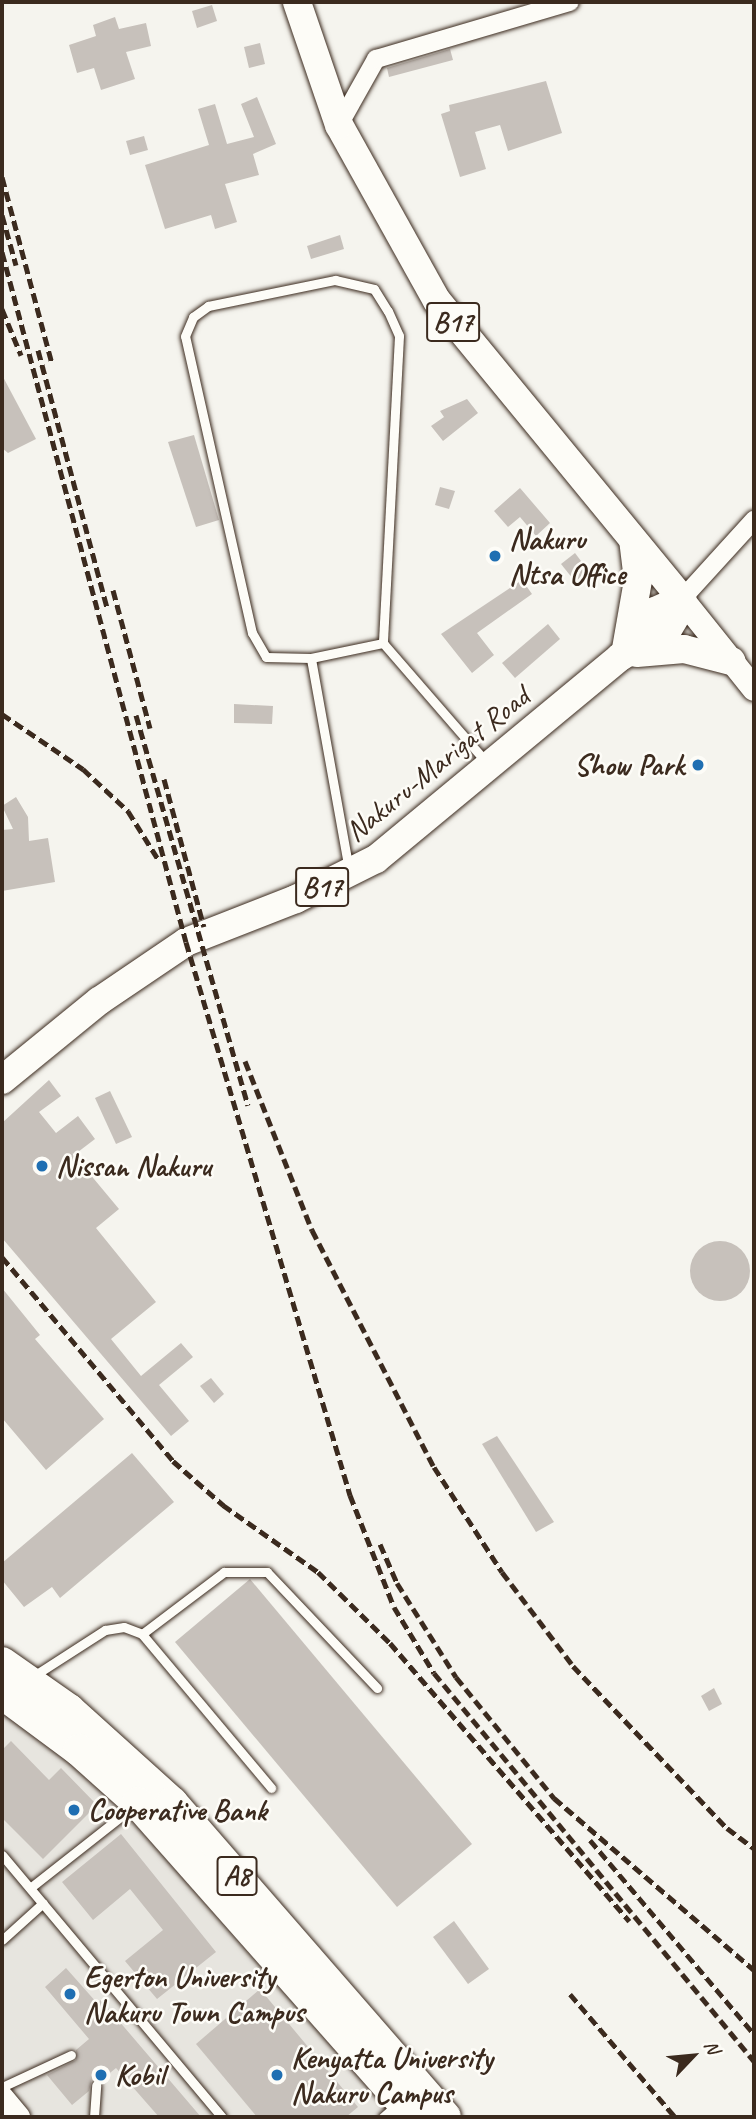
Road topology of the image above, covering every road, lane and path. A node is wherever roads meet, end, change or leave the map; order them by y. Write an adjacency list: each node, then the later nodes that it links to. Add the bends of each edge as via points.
1 (297, 2): 3 (main road, B17)
2 (570, 2): 3 (street, via 376,59)
3 (339, 125): 5 (main road, B17, via 437,301)
4 (754, 520): 6 (street)
5 (633, 540): 6 (main road, B17); 8 (main road, via 638,580)
6 (681, 599): 8 (main road, Nakuru-Marigat Road / B17, via 679,615 667,631); 10 (main road)
7 (383, 643): 9 (lane); 9 (lane, via 399,336 374,289 335,279 208,306 193,317 185,336 252,633 267,657); 12 (lane)
8 (624, 653): 10 (main road, via 684,649); 12 (main road, Nakuru-Marigat Road / B17)
9 (311, 658): 13 (lane)
10 (731, 661): 11 (main road)
11 (753, 685)
12 (490, 766): 13 (main road, Nakuru-Marigat Road / B17)
13 (351, 875): 14 (main road, Nakuru-Marigat Road / B17, via 186,942 99,1001)
14 (2, 1080)
15 (142, 1634): 17 (lane, via 124,1627 105,1630); 18 (lane, via 224,1572 267,1572); 19 (lane)
16 (2, 1663): 17 (highway, A8)
17 (15, 1687): 20 (highway, A8); 31 (highway, A8, via 89,1727 172,1803)
18 (377, 1688)
19 (271, 1788)
20 (138, 1803): 22 (lane); 28 (highway, A8)
21 (2, 1855): 22 (lane)
22 (30, 1888): 23 (lane)
23 (43, 1903): 24 (lane); 30 (lane)
24 (2, 1940)
25 (71, 2055): 27 (lane)
26 (96, 2085): 29 (lane)
27 (6, 2102)
28 (400, 2112)
29 (94, 2117)
30 (222, 2117)
31 (445, 2117)

